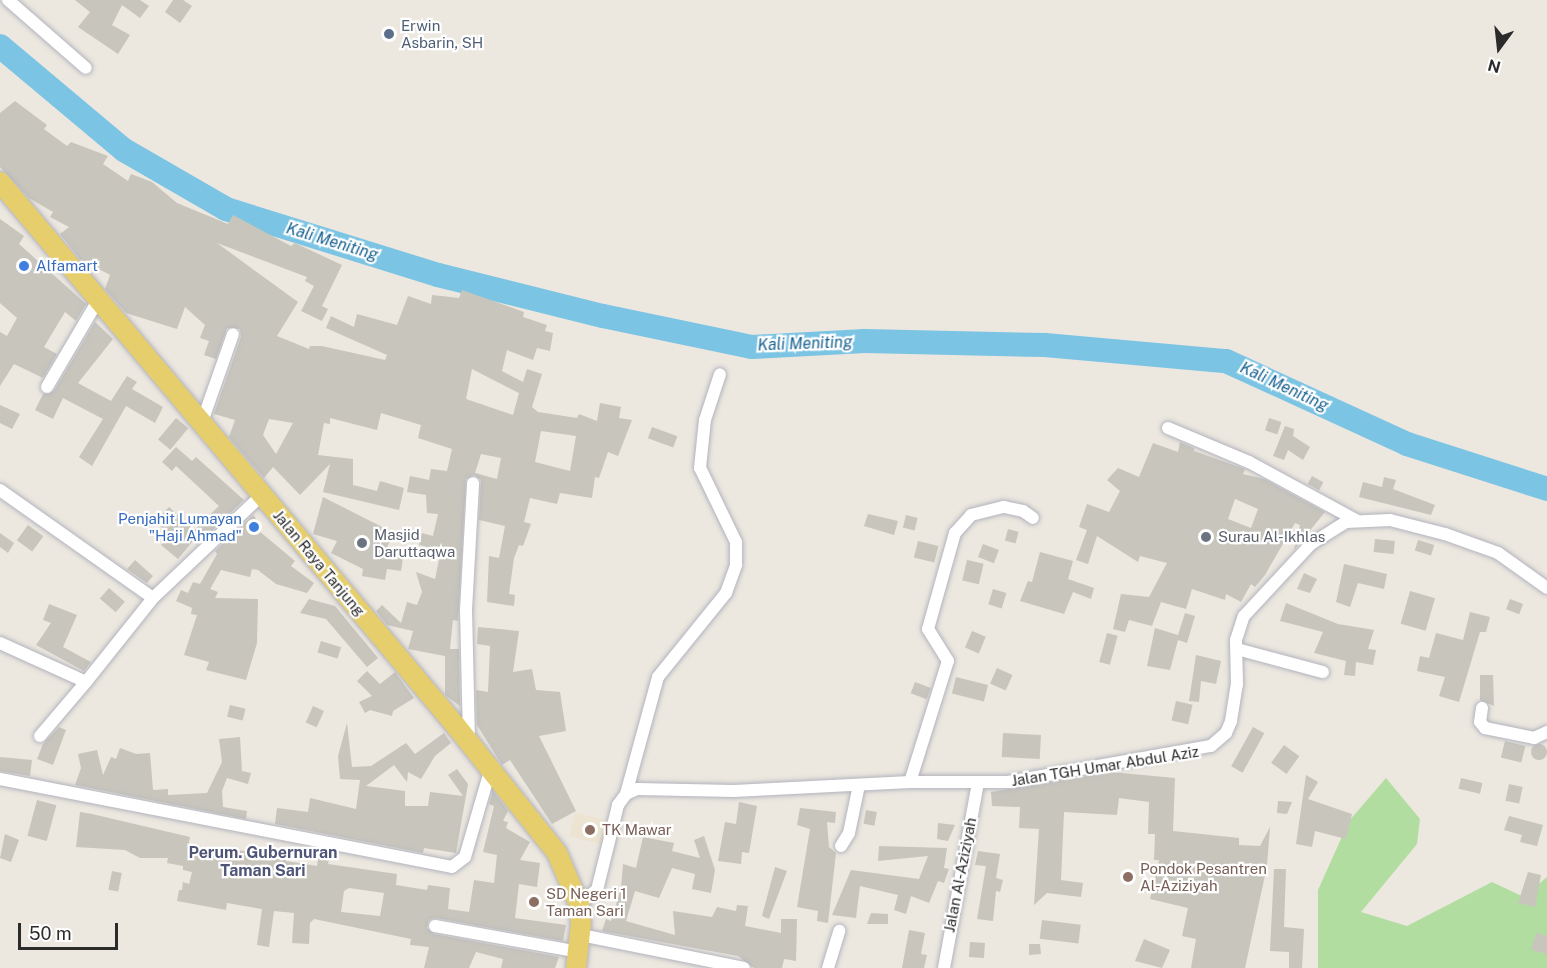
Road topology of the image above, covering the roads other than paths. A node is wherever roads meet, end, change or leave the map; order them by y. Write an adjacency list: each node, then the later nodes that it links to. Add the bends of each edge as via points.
1 (8, 0): 2 (street)
2 (86, 68)
3 (0, 182): 4 (main road, Jalan Raya Tanjung)
4 (97, 302): 7 (street); 8 (main road, Jalan Raya Tanjung)
5 (234, 334): 8 (street)
6 (720, 374): 30 (street, via 705,420 700,468 736,542 736,566 726,593 658,677)
7 (47, 387)
8 (202, 422): 12 (main road, Jalan Raya Tanjung)
9 (1168, 429): 14 (street, via 1249,462)
10 (473, 483): 24 (street, via 466,610)
11 (0, 490): 16 (street)
12 (262, 495): 16 (street); 24 (main road, Jalan Raya Tanjung)
13 (1033, 518): 27 (street, via 1004,507 971,515 955,533 928,629 948,661)
14 (1356, 520): 15 (street, Jalan TGH Umar Abdul Aziz, via 1390,520 1489,549); 18 (street, Jalan TGH Umar Abdul Aziz, via 1319,537 1270,585 1244,616)
15 (1547, 588)
16 (153, 598): 20 (street)
17 (0, 643): 20 (street)
18 (1237, 649): 19 (street); 28 (street, Jalan TGH Umar Abdul Aziz, via 1231,721 1226,733 1212,746 1008,782)
19 (1323, 672)
20 (86, 682): 23 (street)
21 (1482, 708): 22 (street, via 1480,722 1485,728 1534,738)
22 (1547, 732)
23 (40, 736)
24 (469, 742): 25 (main road, Jalan Raya Tanjung)
25 (490, 771): 26 (street, via 465,857 452,867); 32 (main road, Jalan Raya Tanjung, via 560,858)
26 (0, 779)
27 (910, 782): 28 (street, Jalan TGH Umar Abdul Aziz); 29 (street, Jalan TGH Umar Abdul Aziz)
28 (978, 783): 38 (street, Jalan Al-Aziziyah)
29 (859, 785): 30 (street, Jalan TGH Umar Abdul Aziz, via 734,791 642,788); 31 (street, via 849,833)
30 (626, 794): 32 (street, via 617,809 597,890)
31 (841, 846)
32 (579, 904): 35 (main road, Jalan Raya Tanjung)
33 (435, 926): 35 (street)
34 (839, 931): 37 (street)
35 (578, 952): 36 (street)
36 (744, 968)
37 (828, 968)
38 (944, 968)

